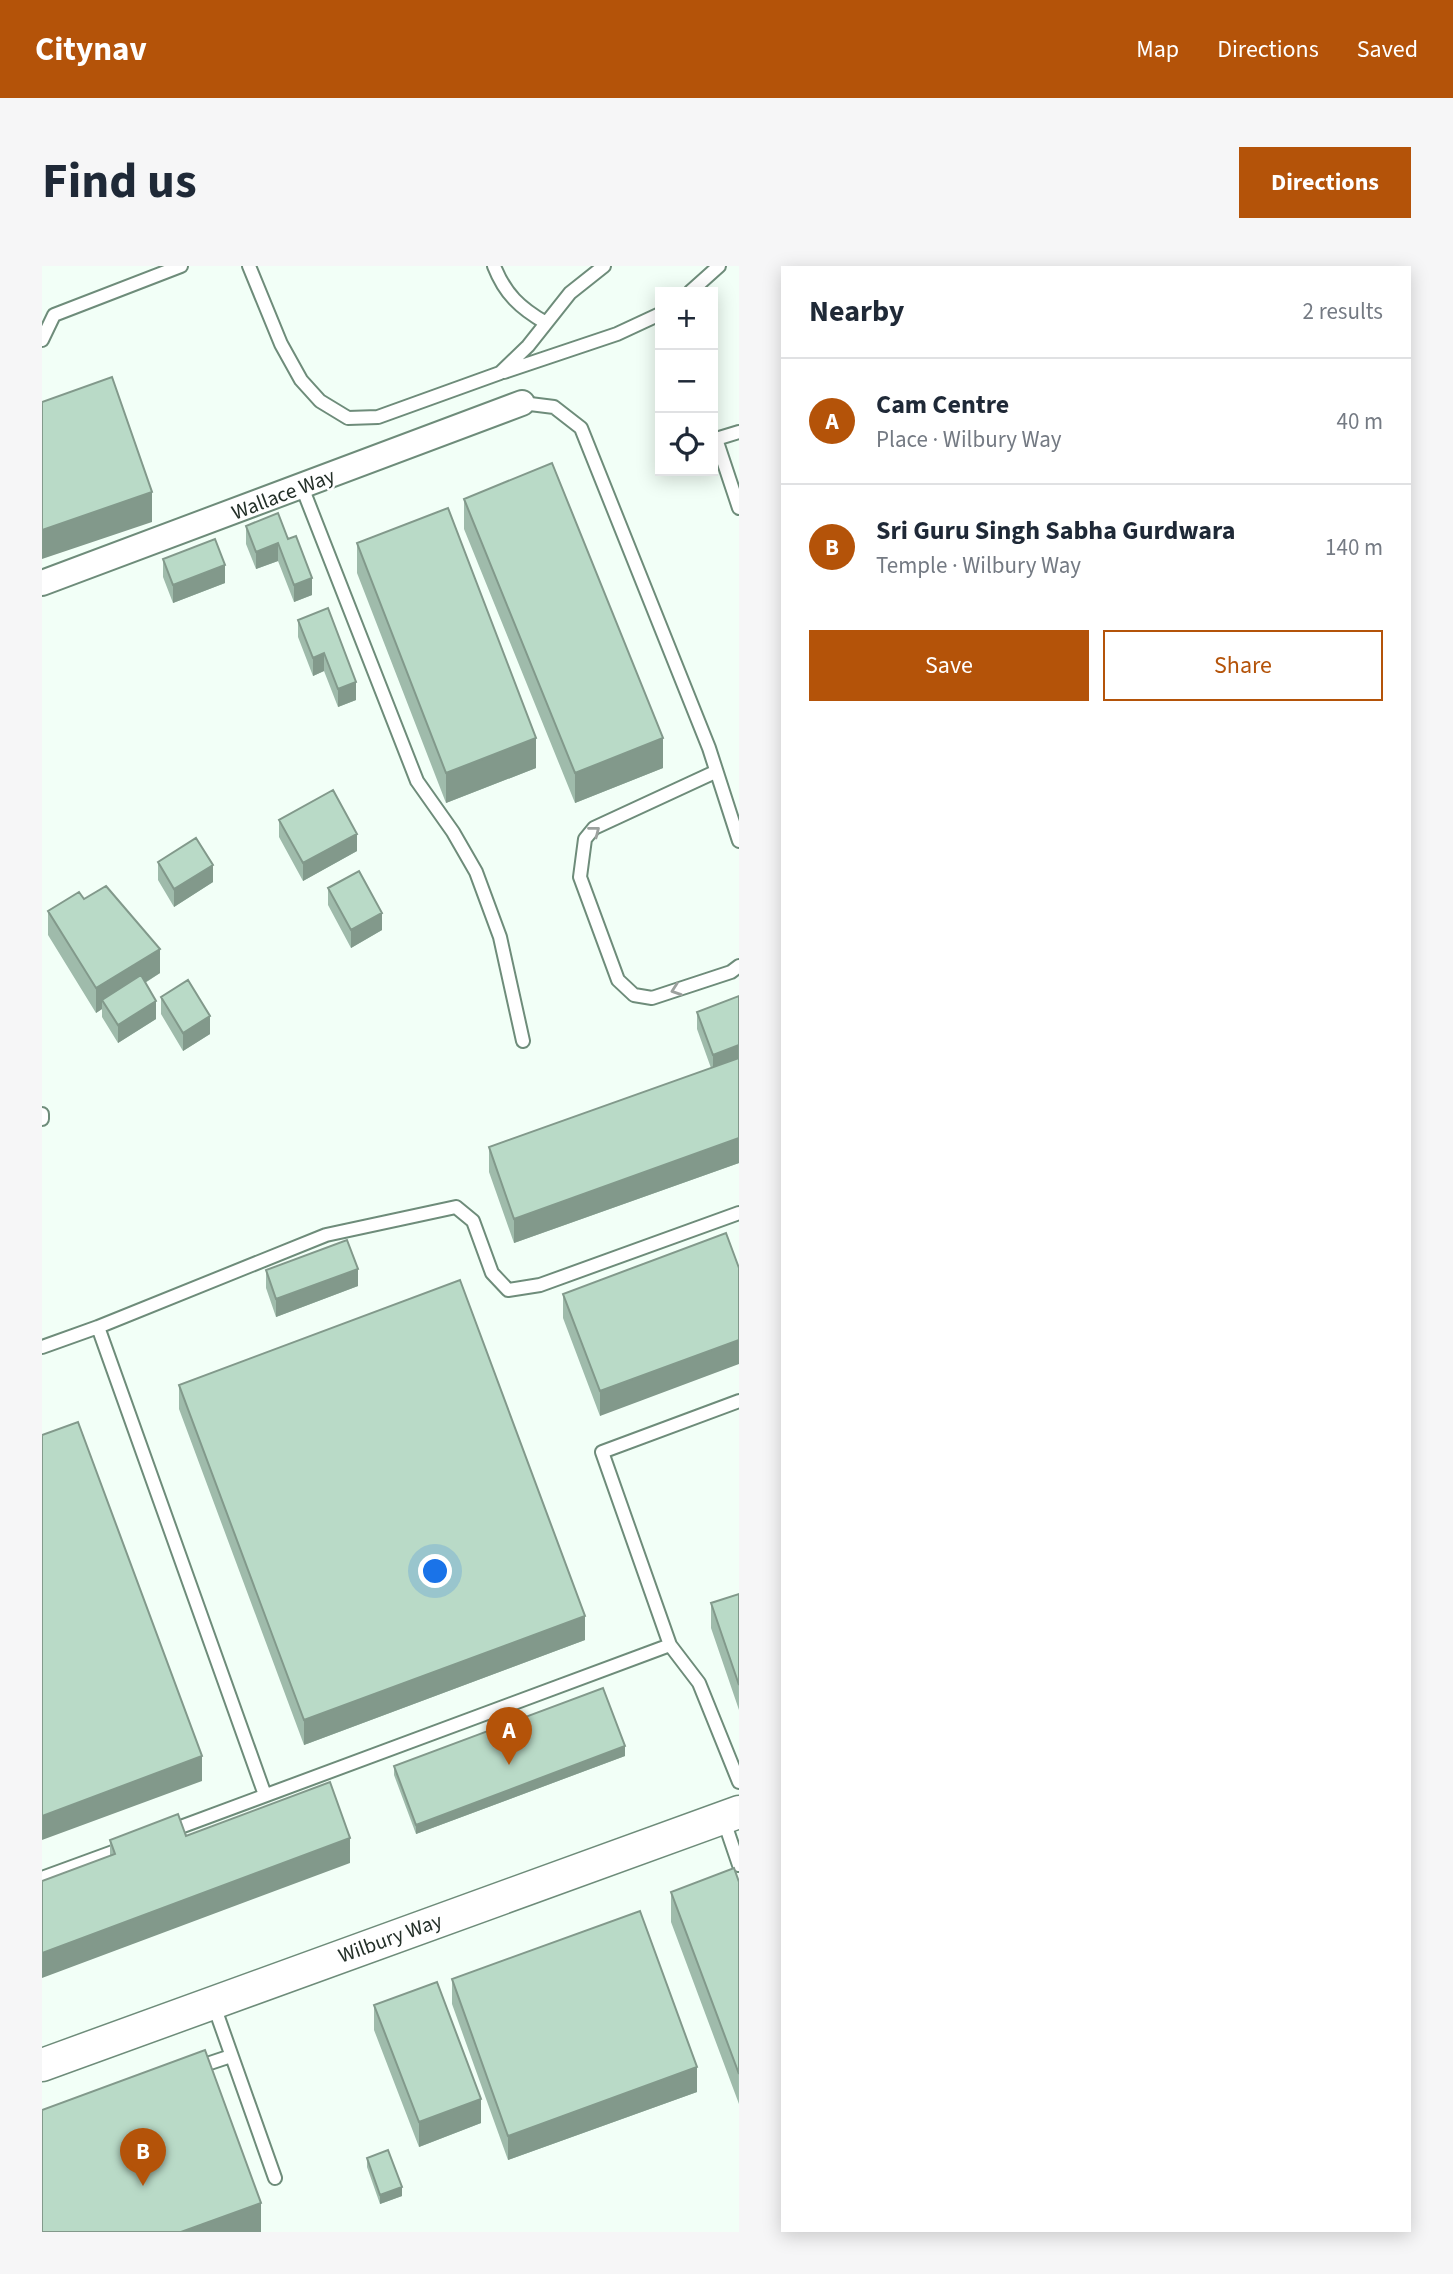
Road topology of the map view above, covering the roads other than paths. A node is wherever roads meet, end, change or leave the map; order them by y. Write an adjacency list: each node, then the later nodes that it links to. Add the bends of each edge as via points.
1 (181, 266): 9 (lane, via 54,315)
2 (248, 266): 10 (lane, via 301,380 320,401 348,418 378,418)
3 (494, 266): 8 (lane, via 502,286 520,308)
4 (604, 266): 8 (lane, via 570,293)
5 (719, 266): 6 (lane)
6 (696, 287)
7 (655, 316): 10 (lane, via 617,334)
8 (546, 323): 10 (lane)
9 (42, 340)
10 (500, 373)
11 (522, 403): 13 (street, Wallace Way); 16 (lane, via 554,407 581,428)
12 (739, 432): 14 (lane, via 716,439)
13 (302, 487): 15 (street, Wallace Way); 19 (lane, via 417,781 477,872 500,937)
14 (739, 508)
15 (42, 583)
16 (715, 772): 17 (lane); 18 (lane, one-way to 16, via 652,999 634,995 618,980 580,877 585,839 594,828)
17 (739, 841)
18 (739, 966)
19 (523, 1041)
20 (42, 1114): 21 (lane)
21 (42, 1119)
22 (739, 1213): 23 (lane, via 540,1285 508,1290 492,1273 473,1221 456,1207 326,1235)
23 (98, 1327): 24 (lane); 28 (lane)
24 (42, 1348)
25 (739, 1401): 26 (lane, via 602,1452)
26 (670, 1646): 27 (lane, via 699,1683); 28 (lane)
27 (739, 1782)
28 (265, 1795): 30 (lane)
29 (731, 1815): 32 (lane); 34 (street, Wilbury Way)
30 (160, 1834)
31 (134, 1844): 33 (lane)
32 (739, 1865)
33 (42, 1878)
34 (212, 2003): 35 (lane); 36 (street, Wilbury Way)
35 (231, 2056): 37 (lane); 38 (lane)
36 (42, 2065)
37 (181, 2073)
38 (275, 2178)

